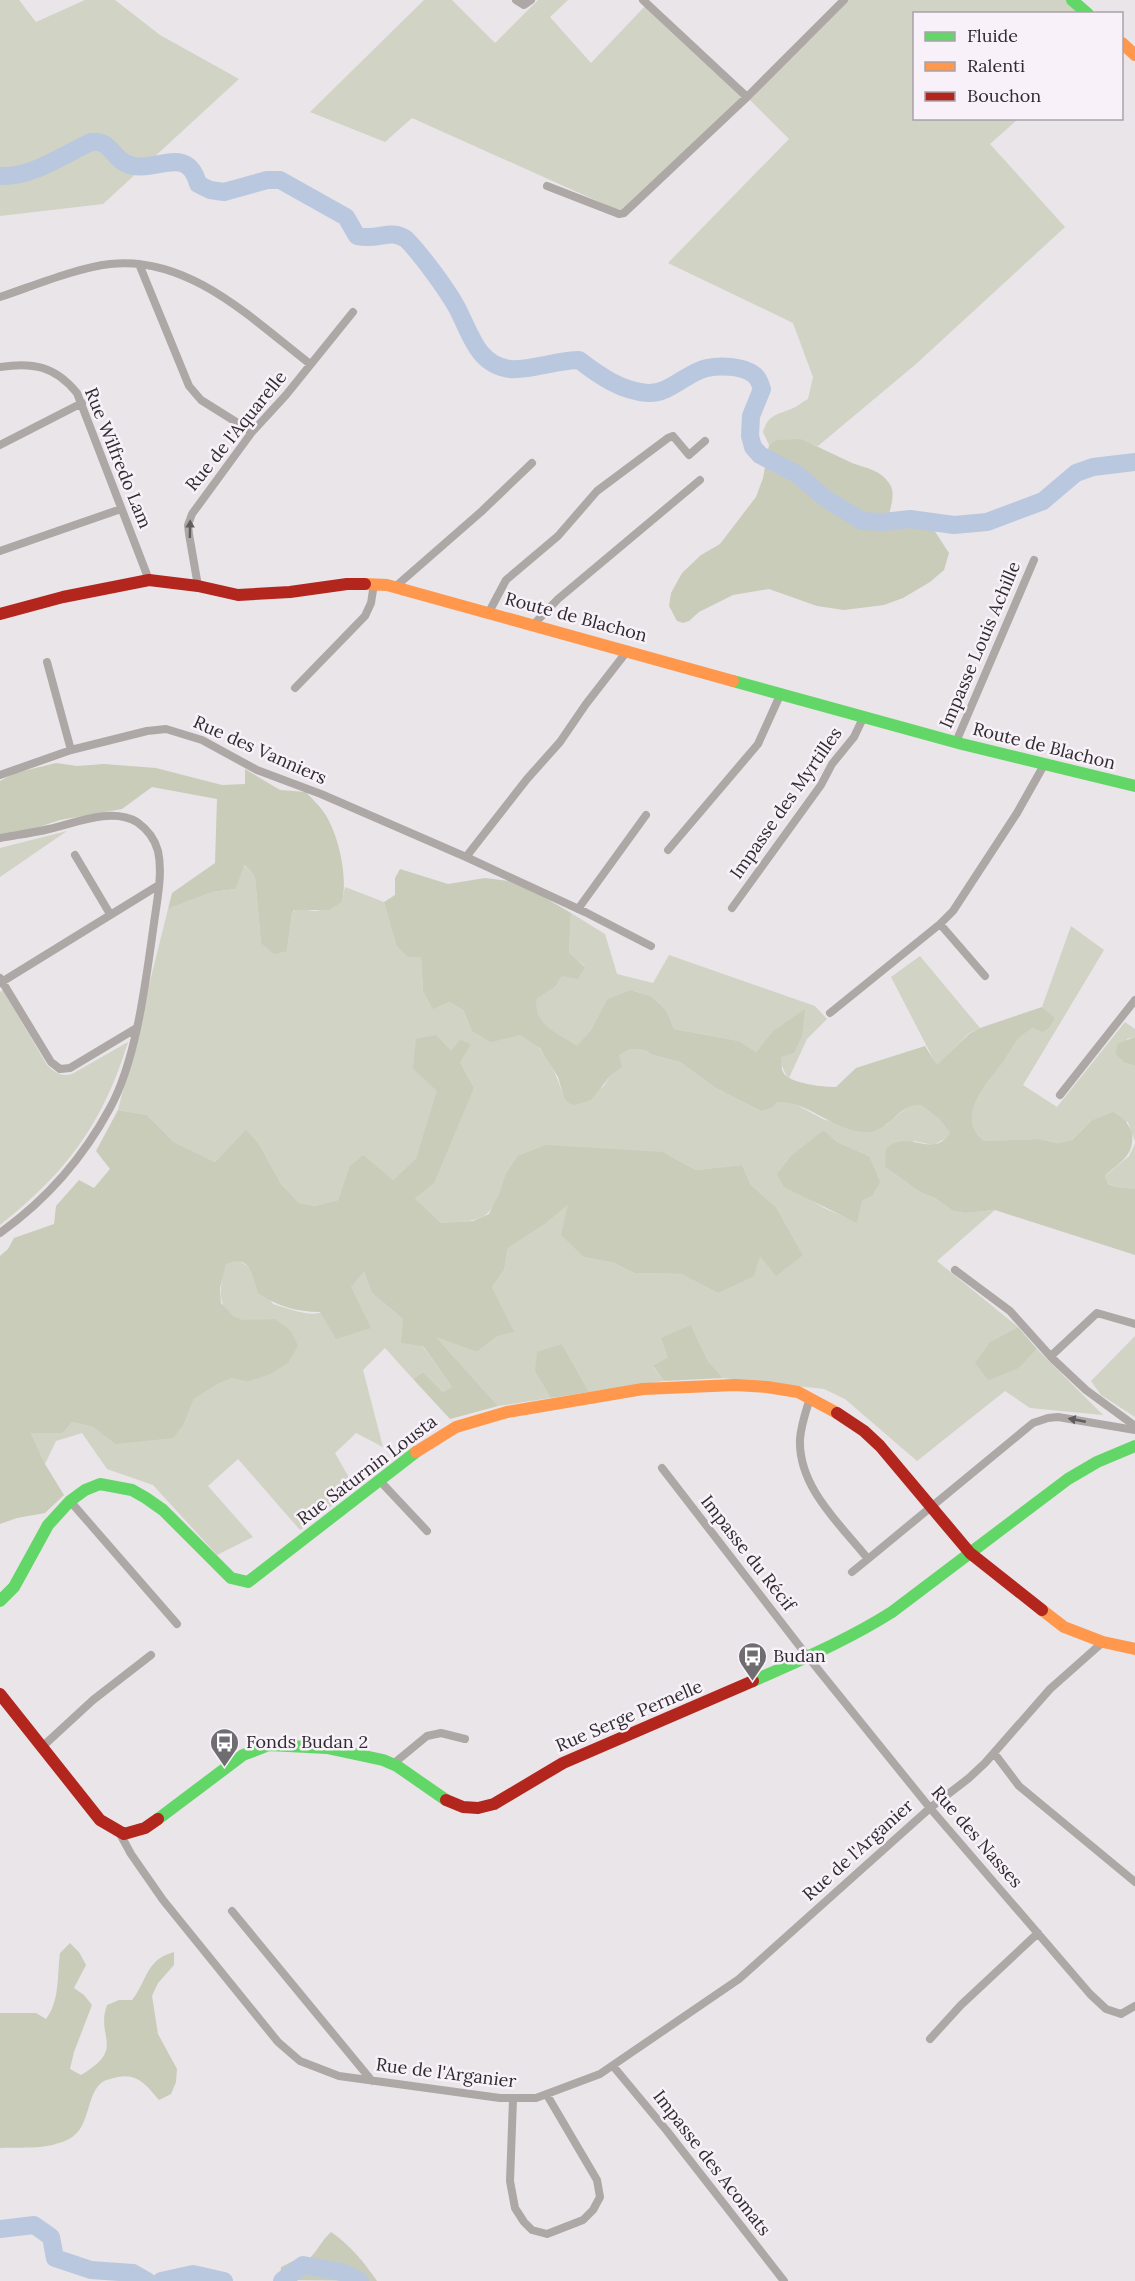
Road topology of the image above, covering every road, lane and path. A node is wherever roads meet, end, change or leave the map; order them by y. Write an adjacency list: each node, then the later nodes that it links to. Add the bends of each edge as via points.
1 (516, 0): 2 (street, via 524,5)
2 (531, 0)
3 (643, 0): 9 (street)
4 (844, 0): 9 (street)
5 (1072, 0): 6 (street)
6 (1086, 12)
7 (1123, 44): 8 (street)
8 (1135, 55)
9 (747, 97): 10 (street, via 624,213)
10 (547, 186)
11 (139, 264): 12 (street, via 95,267); 14 (street, via 194,280); 17 (street, via 189,386 201,400)
12 (0, 297)
13 (353, 312): 14 (street, Rue de l'Aquarelle)
14 (310, 364): 17 (street, Rue de l'Aquarelle)
15 (0, 368): 16 (street, Rue Wilfredo Lam, via 29,366 53,372 70,385)
16 (82, 403): 19 (street); 22 (street, Rue Wilfredo Lam)
17 (252, 432): 27 (street, Rue de l'Aquarelle, one-way to 17, via 189,520)
18 (705, 441): 29 (street, via 689,455 673,436 629,465 597,491 558,536 506,580)
19 (0, 445)
20 (532, 463): 28 (street)
21 (700, 480): 31 (street, via 558,599)
22 (121, 509): 23 (street); 25 (street, Rue Wilfredo Lam)
23 (0, 551)
24 (1034, 560): 37 (street, Impasse Louis Achille)
25 (149, 580): 27 (street, Route de Blachon); 30 (street, Route de Blachon)
26 (374, 584): 27 (street, Route de Blachon, via 238,596); 28 (street, Route de Blachon); 34 (street, via 365,616)
27 (198, 586)
28 (395, 587): 29 (street, Route de Blachon)
29 (489, 612): 31 (street, Route de Blachon)
30 (0, 614)
31 (534, 624): 32 (street, Route de Blachon)
32 (628, 650): 35 (street, Route de Blachon); 46 (street, via 560,742)
33 (47, 662): 38 (street)
34 (295, 688)
35 (782, 693): 36 (street, Route de Blachon); 44 (street, via 758,744)
36 (864, 716): 37 (street, Route de Blachon); 48 (street, Impasse des Myrtilles, via 854,737)
37 (956, 742): 39 (street, Route de Blachon)
38 (71, 750): 40 (street, Rue des Vanniers); 46 (street, Rue des Vanniers, via 147,731 177,731 224,750 257,770)
39 (1044, 765): 41 (street, Route de Blachon); 51 (street, via 968,890)
40 (0, 775)
41 (1133, 788)
42 (646, 815): 49 (street)
43 (0, 838): 47 (street, via 99,818 127,818 143,826 155,844)
44 (668, 850)
45 (75, 855): 50 (street)
46 (466, 857): 49 (street, Rue des Vanniers)
47 (159, 885): 50 (street); 57 (street)
48 (732, 908)
49 (578, 909): 52 (street, Rue des Vanniers)
50 (110, 914): 54 (street)
51 (940, 924): 53 (street); 56 (street)
52 (651, 946)
53 (985, 976)
54 (1, 981): 57 (street, via 51,1062 60,1069 70,1068)
55 (1135, 1000): 58 (street)
56 (830, 1013)
57 (135, 1029): 59 (street, via 112,1105 85,1149 31,1211)
58 (1060, 1095)
59 (0, 1233)
60 (955, 1270): 62 (street, via 1010,1311)
61 (1135, 1324): 62 (street, via 1097,1313)
62 (1051, 1356): 64 (street, via 1086,1390)
63 (810, 1398): 67 (street, Rue Saturnin Lousta, via 767,1387 655,1388 507,1412 456,1427 424,1446); 69 (street, Rue Saturnin Lousta, via 872,1437); 72 (street, via 800,1437 806,1476)
64 (1135, 1428): 69 (street, one-way to 69, via 1067,1418 1040,1420)
65 (1135, 1446): 71 (street, Rue Serge Pernelle, via 1068,1479)
66 (662, 1468): 79 (street, Impasse du Récif)
67 (380, 1481): 68 (street, Rue Saturnin Lousta, via 248,1582 231,1578 162,1510 132,1490 100,1484); 70 (street)
68 (70, 1501): 74 (street, Rue Saturnin Lousta, via 48,1525 14,1587); 75 (street)
69 (930, 1507): 71 (street, Rue Saturnin Lousta); 72 (street)
70 (427, 1531)
71 (970, 1553): 76 (street, Rue Saturnin Lousta, via 1064,1627); 79 (street, Rue Serge Pernelle, via 880,1620)
72 (868, 1559): 73 (street)
73 (852, 1572)
74 (0, 1600)
75 (177, 1624)
76 (1103, 1642): 77 (street, Rue Saturnin Lousta); 83 (street, Rue de l'Arganier, via 1050,1689)
77 (1135, 1649)
78 (151, 1655): 82 (street)
79 (808, 1658): 84 (street, Rue Serge Pernelle, via 583,1753 488,1806 454,1804); 85 (street, Rue des Nasses)
80 (0, 1694): 82 (street)
81 (465, 1739): 84 (street, via 441,1733 428,1737)
82 (42, 1746): 86 (street, via 100,1820)
83 (994, 1753): 85 (street, Rue de l'Arganier); 87 (street, via 1019,1786)
84 (393, 1764): 86 (street, Rue Serge Pernelle, via 330,1749 261,1747 216,1773 145,1828)
85 (930, 1808): 89 (street, Rue des Nasses); 92 (street, Rue de l'Arganier, via 733,1984)
86 (119, 1832): 93 (street, Rue de l'Arganier, via 163,1900 285,2050 323,2071)
87 (1135, 1882)
88 (232, 1911): 93 (street)
89 (1038, 1933): 90 (street, Rue des Nasses, via 1106,2009 1121,2014); 91 (street)
90 (1135, 2006)
91 (930, 2039)
92 (613, 2066): 94 (street, Rue de l'Arganier); 96 (street, Impasse des Acomats)
93 (372, 2082): 95 (street, Rue de l'Arganier)
94 (547, 2095): 95 (street, Rue de l'Arganier); 95 (street, via 597,2180 600,2196 583,2220 547,2234 532,2230 515,2208 510,2181)
95 (513, 2099)
96 (783, 2281)

